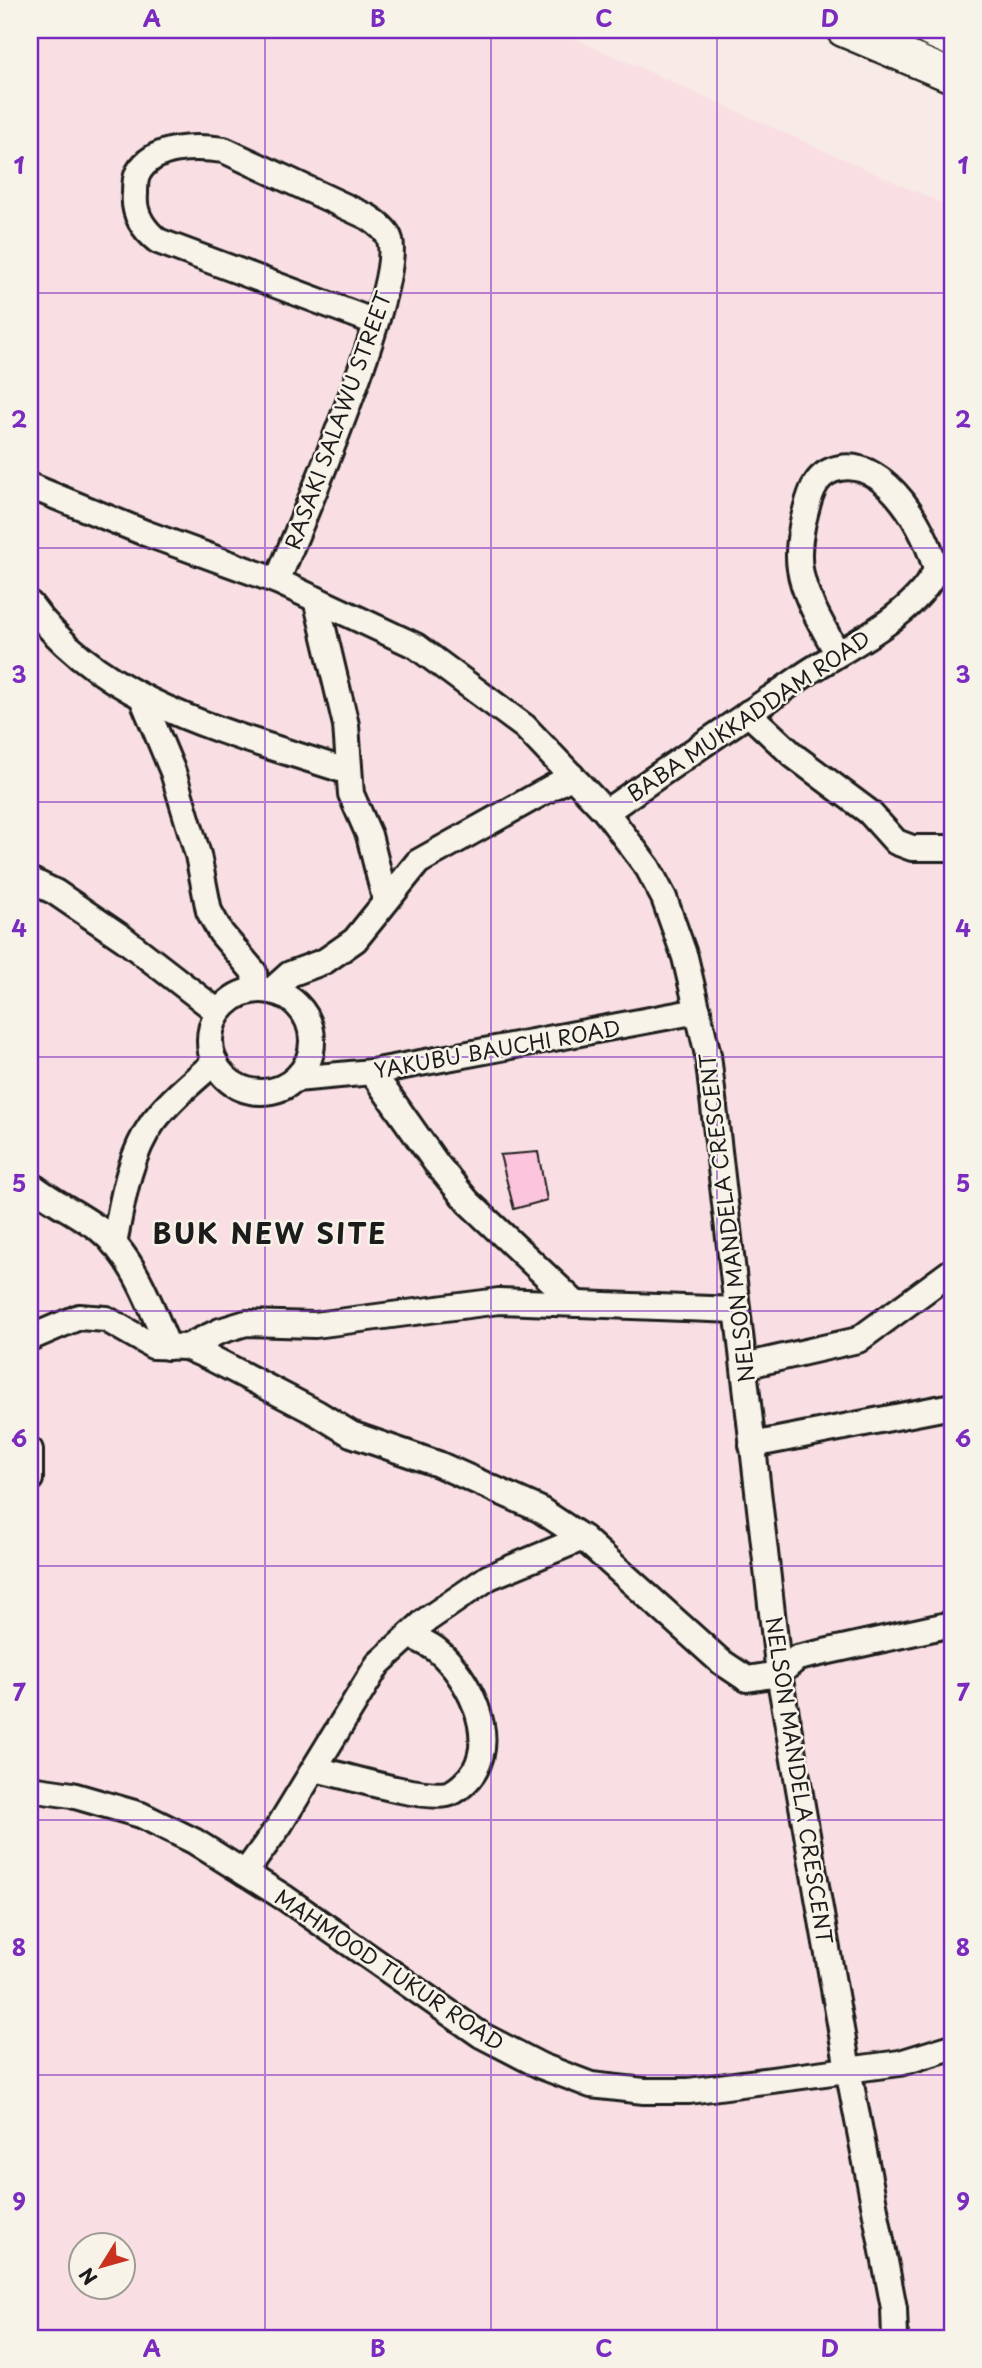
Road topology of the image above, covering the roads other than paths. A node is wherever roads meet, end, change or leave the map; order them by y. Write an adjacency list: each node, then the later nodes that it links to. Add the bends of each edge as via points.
1 (843, 30): 2 (main road)
2 (952, 76)
3 (376, 322): 3 (street, RASAKI SALAWU STREET, via 177,250 143,229 134,203 137,174 150,160 173,150 223,149 368,217 390,239 391,255); 5 (street, RASAKI SALAWU STREET)
4 (30, 486): 5 (street, NELSON MANDELA CRESCENT)
5 (277, 581): 6 (street, NELSON MANDELA CRESCENT)
6 (316, 599): 11 (street, via 346,725); 12 (street, NELSON MANDELA CRESCENT, via 416,646 447,667 525,727)
7 (30, 604): 9 (street, via 65,644)
8 (836, 653): 8 (street, BABA MUKKADDAM ROAD, via 891,620 930,582 936,570 919,525 900,498 876,476 852,466 835,469 812,486 802,526 800,569); 10 (street, BABA MUKKADDAM ROAD)
9 (144, 700): 11 (street); 17 (street, via 186,815 209,911)
10 (748, 713): 13 (street, BABA MUKKADDAM ROAD); 14 (street, via 793,756 870,811 896,842 912,848)
11 (349, 772): 16 (street, via 351,794 369,835)
12 (572, 776): 13 (street, NELSON MANDELA CRESCENT); 16 (street, via 418,862)
13 (606, 812): 18 (street, NELSON MANDELA CRESCENT, via 648,868 664,898)
14 (952, 848)
15 (30, 880): 19 (street, via 124,939)
16 (385, 899): 17 (street, via 355,940 325,961)
17 (263, 990): 19 (street, via 239,994); 22 (street, via 286,996 298,1006 312,1035 306,1066)
18 (698, 1010): 21 (street, YAKUBU BAUCHI ROAD); 27 (street, NELSON MANDELA CRESCENT)
19 (218, 1013): 20 (street, via 210,1047)
20 (215, 1062): 22 (street, via 223,1075 251,1091 267,1092); 24 (street, via 152,1124 134,1158)
21 (372, 1072): 22 (street, YAKUBU BAUCHI ROAD); 26 (street, via 468,1202)
22 (296, 1079)
23 (30, 1184): 24 (street)
24 (114, 1244): 29 (street)
25 (952, 1271): 30 (street, via 858,1340)
26 (576, 1304): 27 (street); 29 (street, via 499,1301 315,1325 246,1323)
27 (737, 1310): 30 (street, NELSON MANDELA CRESCENT)
28 (30, 1338): 29 (street, via 79,1317 93,1316 153,1346)
29 (177, 1347): 35 (street, via 317,1413 351,1434 438,1464 539,1508)
30 (744, 1366): 32 (street, NELSON MANDELA CRESCENT)
31 (952, 1406): 32 (street)
32 (752, 1445): 38 (street, NELSON MANDELA CRESCENT)
33 (30, 1451): 34 (street)
34 (30, 1479)
35 (583, 1538): 37 (street, via 489,1577); 38 (street, via 720,1661 747,1679)
36 (952, 1624): 38 (street, via 797,1658)
37 (410, 1635): 39 (street, via 379,1664); 39 (street, via 437,1650 462,1678 474,1703 484,1737 482,1757 471,1777 449,1794 423,1793)
38 (779, 1674): 43 (street, NELSON MANDELA CRESCENT)
39 (315, 1769): 41 (street)
40 (30, 1788): 41 (street, MAHMOOD TUKUR ROAD, via 141,1815)
41 (245, 1873): 43 (street, MAHMOOD TUKUR ROAD, via 481,2035 591,2085 689,2091)
42 (952, 2047): 43 (street, MAHMOOD TUKUR ROAD, via 900,2063)
43 (848, 2068): 44 (street, NELSON MANDELA CRESCENT)
44 (894, 2308): 45 (street); 46 (street)
45 (895, 2338)
46 (911, 2338)

